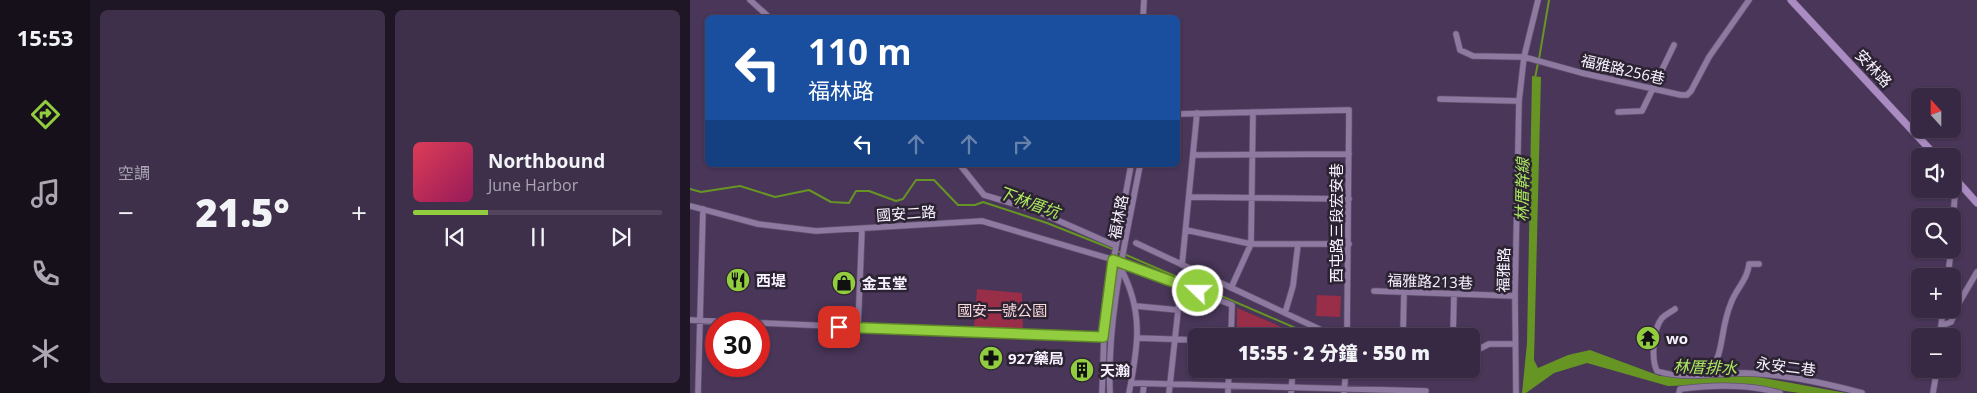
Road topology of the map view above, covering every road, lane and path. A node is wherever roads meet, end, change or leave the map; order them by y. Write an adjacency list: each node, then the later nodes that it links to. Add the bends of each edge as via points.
1 (750, 0): 6 (street)
2 (1144, 0): 7 (street)
3 (1538, 0): 10 (street, 福雅路)
4 (1749, 0): 11 (street, 福雅路256巷, via 1714,48 1687,95)
5 (1791, 0): 18 (main road, 安林路)
6 (767, 15)
7 (1143, 15)
8 (1456, 34): 10 (street, 福雅路256巷, via 1460,50 1468,55)
9 (1674, 45): 11 (street)
10 (1524, 57): 11 (street, 福雅路256巷); 13 (street, 福雅路)
11 (1651, 88): 15 (street, via 1642,111)
12 (1440, 99): 13 (street)
13 (1519, 101): 49 (street, 福雅路)
14 (1253, 112): 16 (street); 19 (street); 20 (street, 西屯路三段宏安巷, via 1349,110)
15 (1618, 112)
16 (1197, 113): 17 (street); 21 (street)
17 (1180, 114)
18 (1929, 148)
19 (1252, 154): 20 (street); 21 (street); 27 (street)
20 (1349, 154): 28 (street, 西屯路三段宏安巷)
21 (1193, 155): 26 (street)
22 (962, 167): 38 (street, via 984,195 1034,210)
23 (1131, 167): 38 (street, 福林路)
24 (1140, 167): 39 (street, 福林路)
25 (1961, 185): 29 (main road)
26 (1189, 197): 27 (street); 33 (street)
27 (1252, 198): 28 (street); 35 (street)
28 (1349, 198): 37 (street, 西屯路三段宏安巷)
29 (1977, 203)
30 (690, 206): 31 (street, 國安二路)
31 (703, 209): 32 (street, 國安二路, via 787,229 816,232); 56 (street)
32 (862, 229): 40 (street, 國安二路, via 982,221); 58 (street)
33 (1186, 230): 35 (street); 42 (street)
34 (1136, 243): 42 (street)
35 (1251, 244): 36 (street); 45 (street)
36 (1298, 244): 37 (street); 53 (street, via 1293,286)
37 (1349, 244): 61 (street, 西屯路三段宏安巷)
38 (1115, 249): 40 (street, 福林路)
39 (1122, 259): 40 (street, 國安二路); 44 (street, 國安二路); 50 (street); 66 (street, 福林路)
40 (1113, 260): 64 (street, 福林路)
41 (1759, 264): 73 (street, via 1750,264 1749,272 1732,300 1726,314 1719,359)
42 (1182, 265): 45 (street)
43 (1977, 272): 57 (street, via 1951,322)
44 (1181, 284): 52 (street); 59 (street, 國安二路, via 1232,305)
45 (1231, 288): 53 (street)
46 (1374, 291): 47 (street, 福雅路213巷)
47 (1404, 292): 48 (street, 福雅路213巷); 62 (street)
48 (1454, 295): 49 (street, 福雅路213巷); 63 (street)
49 (1515, 296): 70 (street, 福雅路)
50 (1136, 306): 52 (street); 67 (street)
51 (1675, 309): 72 (street, via 1663,317 1656,332 1654,356)
52 (1178, 310): 68 (street)
53 (1285, 313): 60 (street)
54 (1942, 318): 57 (street)
55 (690, 320): 56 (street)
56 (700, 321): 58 (street); 86 (street)
57 (1941, 326)
58 (858, 328): 64 (street)
59 (1231, 328)
60 (1317, 328)
61 (1348, 328)
62 (1403, 328)
63 (1453, 328)
64 (1103, 337): 66 (street); 87 (street, 福林路)
65 (1654, 337): 72 (street, via 1651,366)
66 (1110, 338): 88 (street, 福林路)
67 (1137, 338): 68 (street); 77 (street)
68 (1174, 339): 69 (street); 79 (street)
69 (1188, 340)
70 (1515, 344): 71 (street, via 1488,344); 81 (street, 福雅路)
71 (1480, 348)
72 (1657, 372): 73 (street, 永安二巷)
73 (1710, 374): 93 (street, 永安二巷, via 1757,374)
74 (1293, 378): 82 (street)
75 (1346, 378): 85 (street)
76 (1936, 378): 94 (street)
77 (1131, 384): 78 (street); 89 (street)
78 (1144, 384): 79 (street); 90 (street)
79 (1170, 385): 80 (street); 91 (street)
80 (1228, 390): 82 (street)
81 (1516, 390)
82 (1291, 391): 85 (street)
83 (1426, 391): 85 (street)
84 (1679, 391): 92 (street, via 1748,388)
85 (1345, 392)
86 (698, 393)
87 (1102, 393)
88 (1110, 393)
89 (1129, 393)
90 (1143, 393)
91 (1169, 393)
92 (1780, 393)
93 (1862, 393)
94 (1933, 393)

